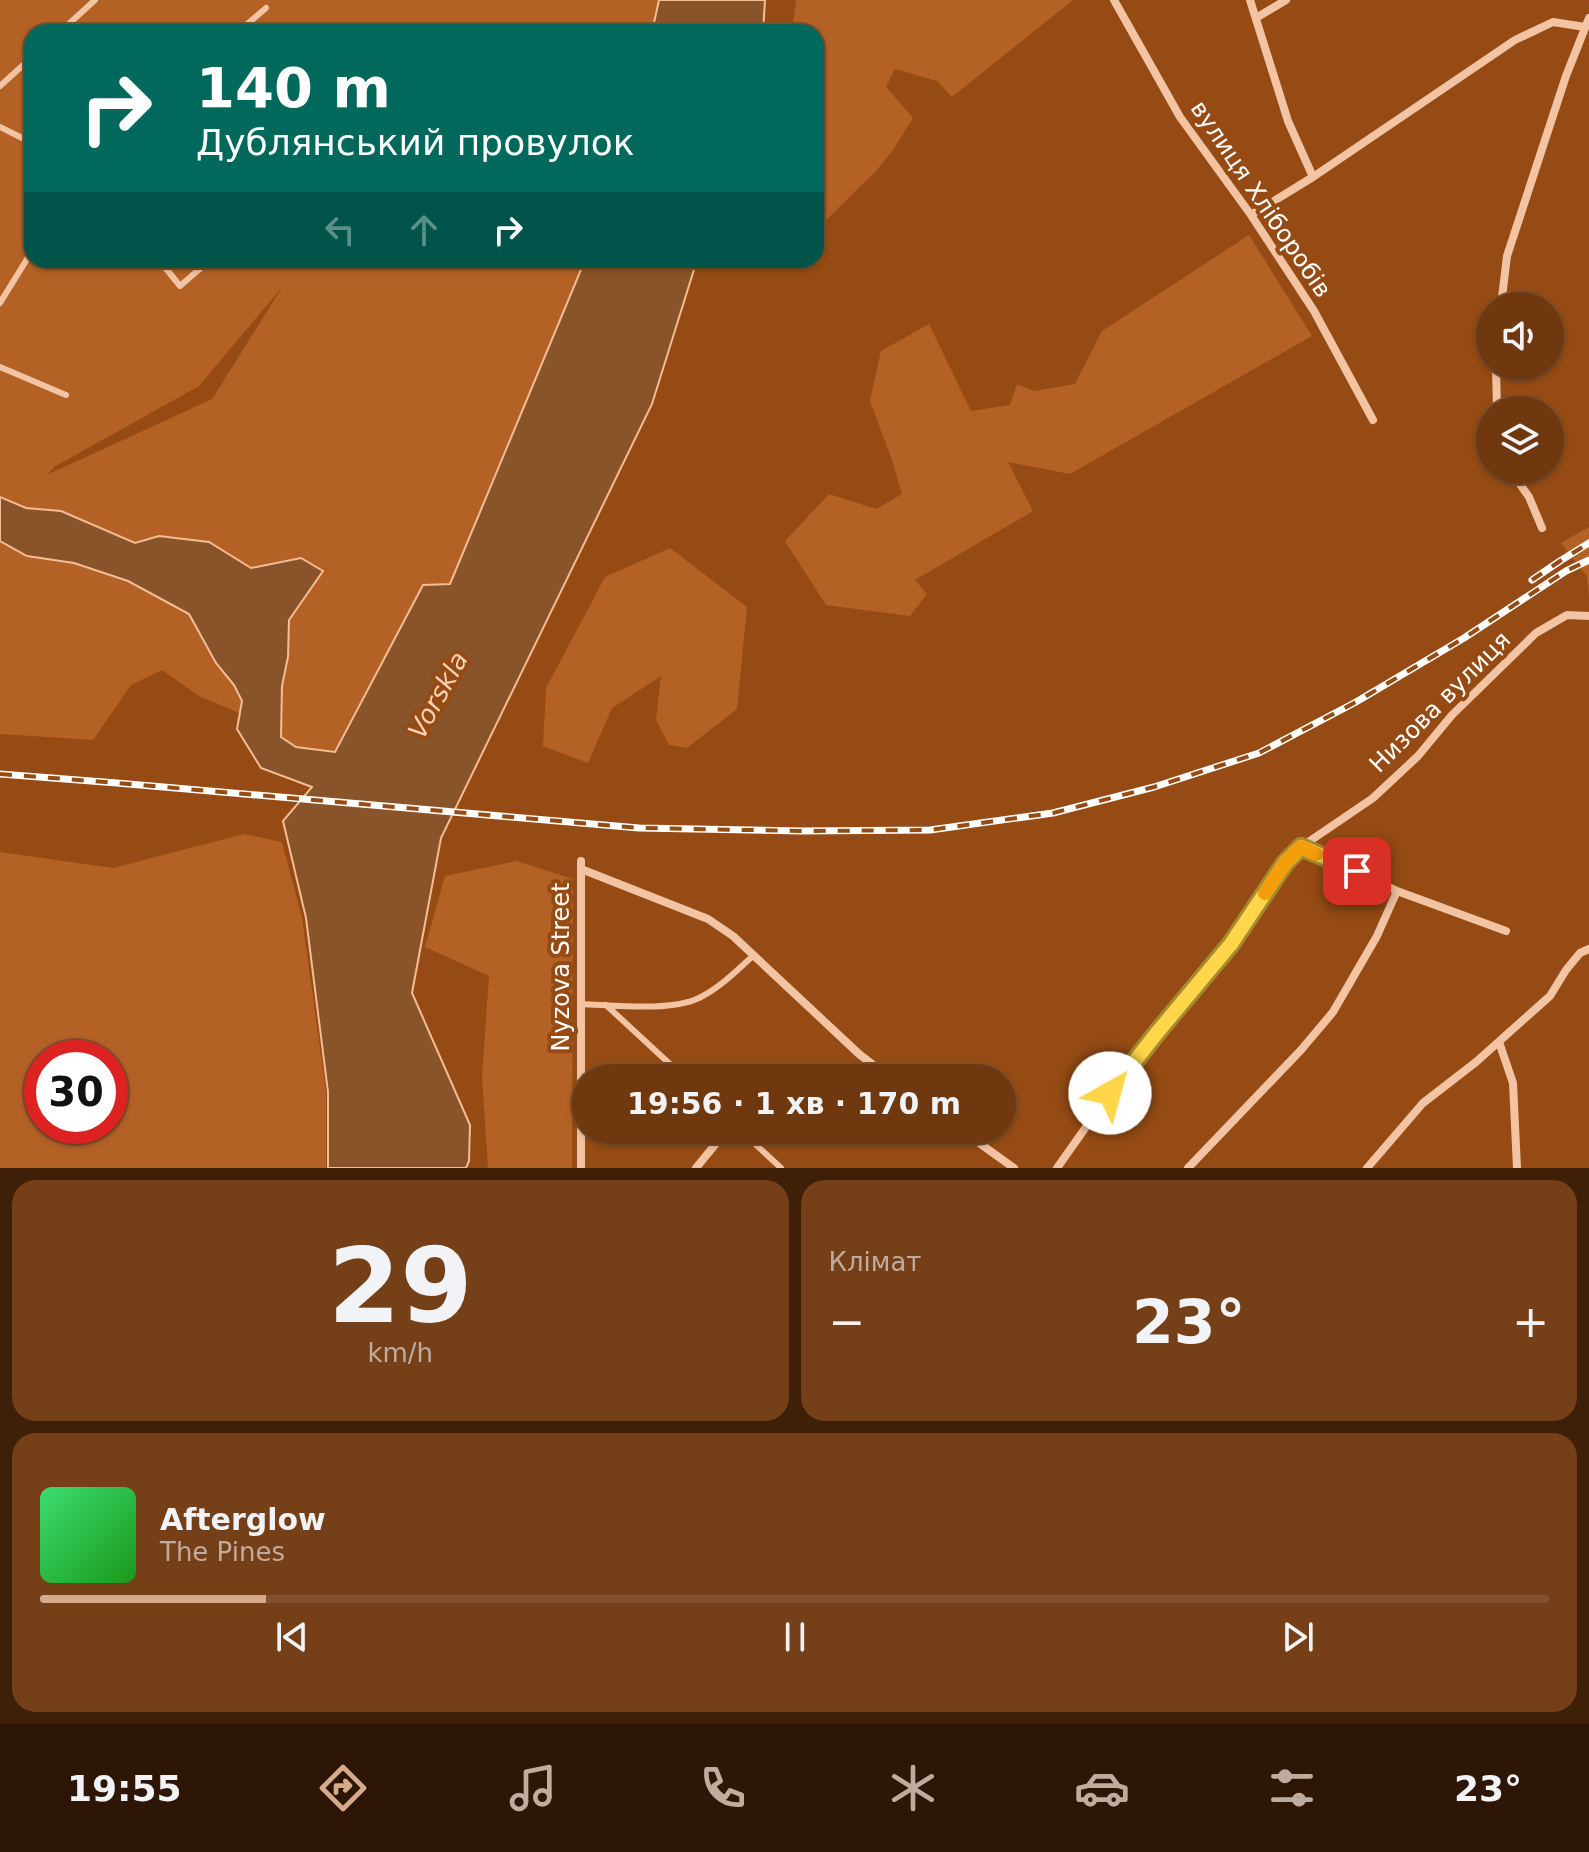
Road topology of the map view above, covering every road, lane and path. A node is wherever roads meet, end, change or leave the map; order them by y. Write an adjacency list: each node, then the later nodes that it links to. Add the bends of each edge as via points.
1 (95, 0): 8 (lane)
2 (1114, 0): 15 (street, вулиця Хліборобів, via 1180,117)
3 (1250, 0): 6 (street)
4 (1286, 0): 6 (street)
5 (266, 8): 9 (lane)
6 (1256, 18): 14 (street, via 1288,121)
7 (1587, 22): 14 (street, via 1553,22 1515,40); 19 (street, via 1507,256)
8 (69, 24)
9 (247, 24)
10 (24, 64): 11 (lane)
11 (0, 86)
12 (0, 127): 13 (lane)
13 (24, 139)
14 (1313, 177): 15 (street)
15 (1251, 215): 23 (street, вулиця Хліборобів, via 1314,311)
16 (24, 264): 20 (lane)
17 (165, 268): 18 (lane, via 180,286)
18 (201, 268)
19 (1503, 292)
20 (0, 303)
21 (0, 367): 22 (lane)
22 (66, 395)
23 (1373, 420)
24 (1520, 484): 25 (street)
25 (1542, 528)
26 (1589, 616): 27 (street, Низова вулиця, via 1567,615 1536,633 1373,798)
27 (1301, 847): 28 (street); 44 (street, Низова вулиця)
28 (1397, 891): 29 (street); 45 (street, via 1333,1012)
29 (1506, 931)
30 (1585, 951): 34 (street, via 1550,996)
31 (754, 955): 32 (street, Nyzova Street, via 708,919 581,865); 33 (lane, via 712,991 688,1003); 36 (street)
32 (581, 1004): 33 (lane); 40 (street, Nyzova Street)
33 (606, 1005): 35 (lane)
34 (1499, 1042): 46 (street, via 1423,1103); 47 (street, via 1513,1083)
35 (670, 1064)
36 (872, 1064)
37 (716, 1144): 41 (street)
38 (755, 1144): 42 (lane)
39 (981, 1144): 43 (street)
40 (581, 1168)
41 (696, 1168)
42 (781, 1168)
43 (1014, 1168)
44 (1057, 1168)
45 (1188, 1168)
46 (1367, 1168)
47 (1517, 1168)

